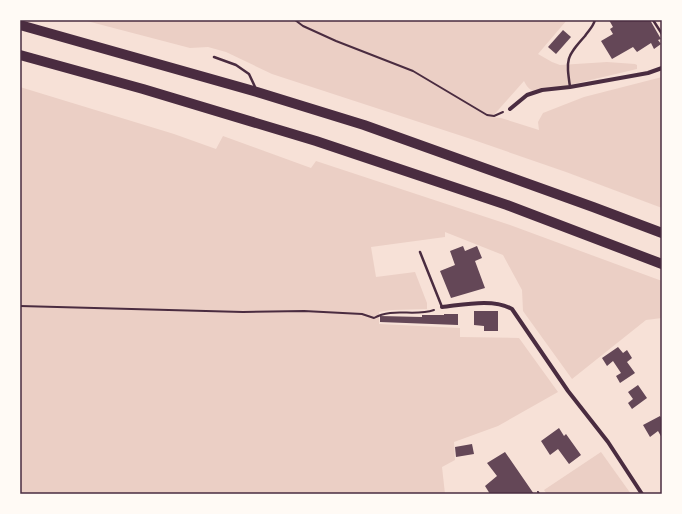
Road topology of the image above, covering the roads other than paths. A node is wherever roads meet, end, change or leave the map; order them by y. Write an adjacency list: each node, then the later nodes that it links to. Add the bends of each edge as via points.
1 (595, 20): 8 (lane, via 592,27 571,50 567,68)
2 (654, 20): 4 (lane)
3 (20, 25): 9 (highway)
4 (662, 34)
5 (20, 55): 13 (highway, via 316,141 507,205)
6 (214, 57): 9 (lane, via 236,65 249,74)
7 (662, 68): 8 (street, via 648,73)
8 (570, 87): 10 (street, via 542,90 527,95)
9 (258, 92): 11 (highway, via 364,125)
10 (510, 109)
11 (662, 233)
12 (420, 252): 14 (lane)
13 (662, 264)
14 (442, 307): 15 (street, via 499,304 512,309 568,391 608,442)
15 (642, 494)

